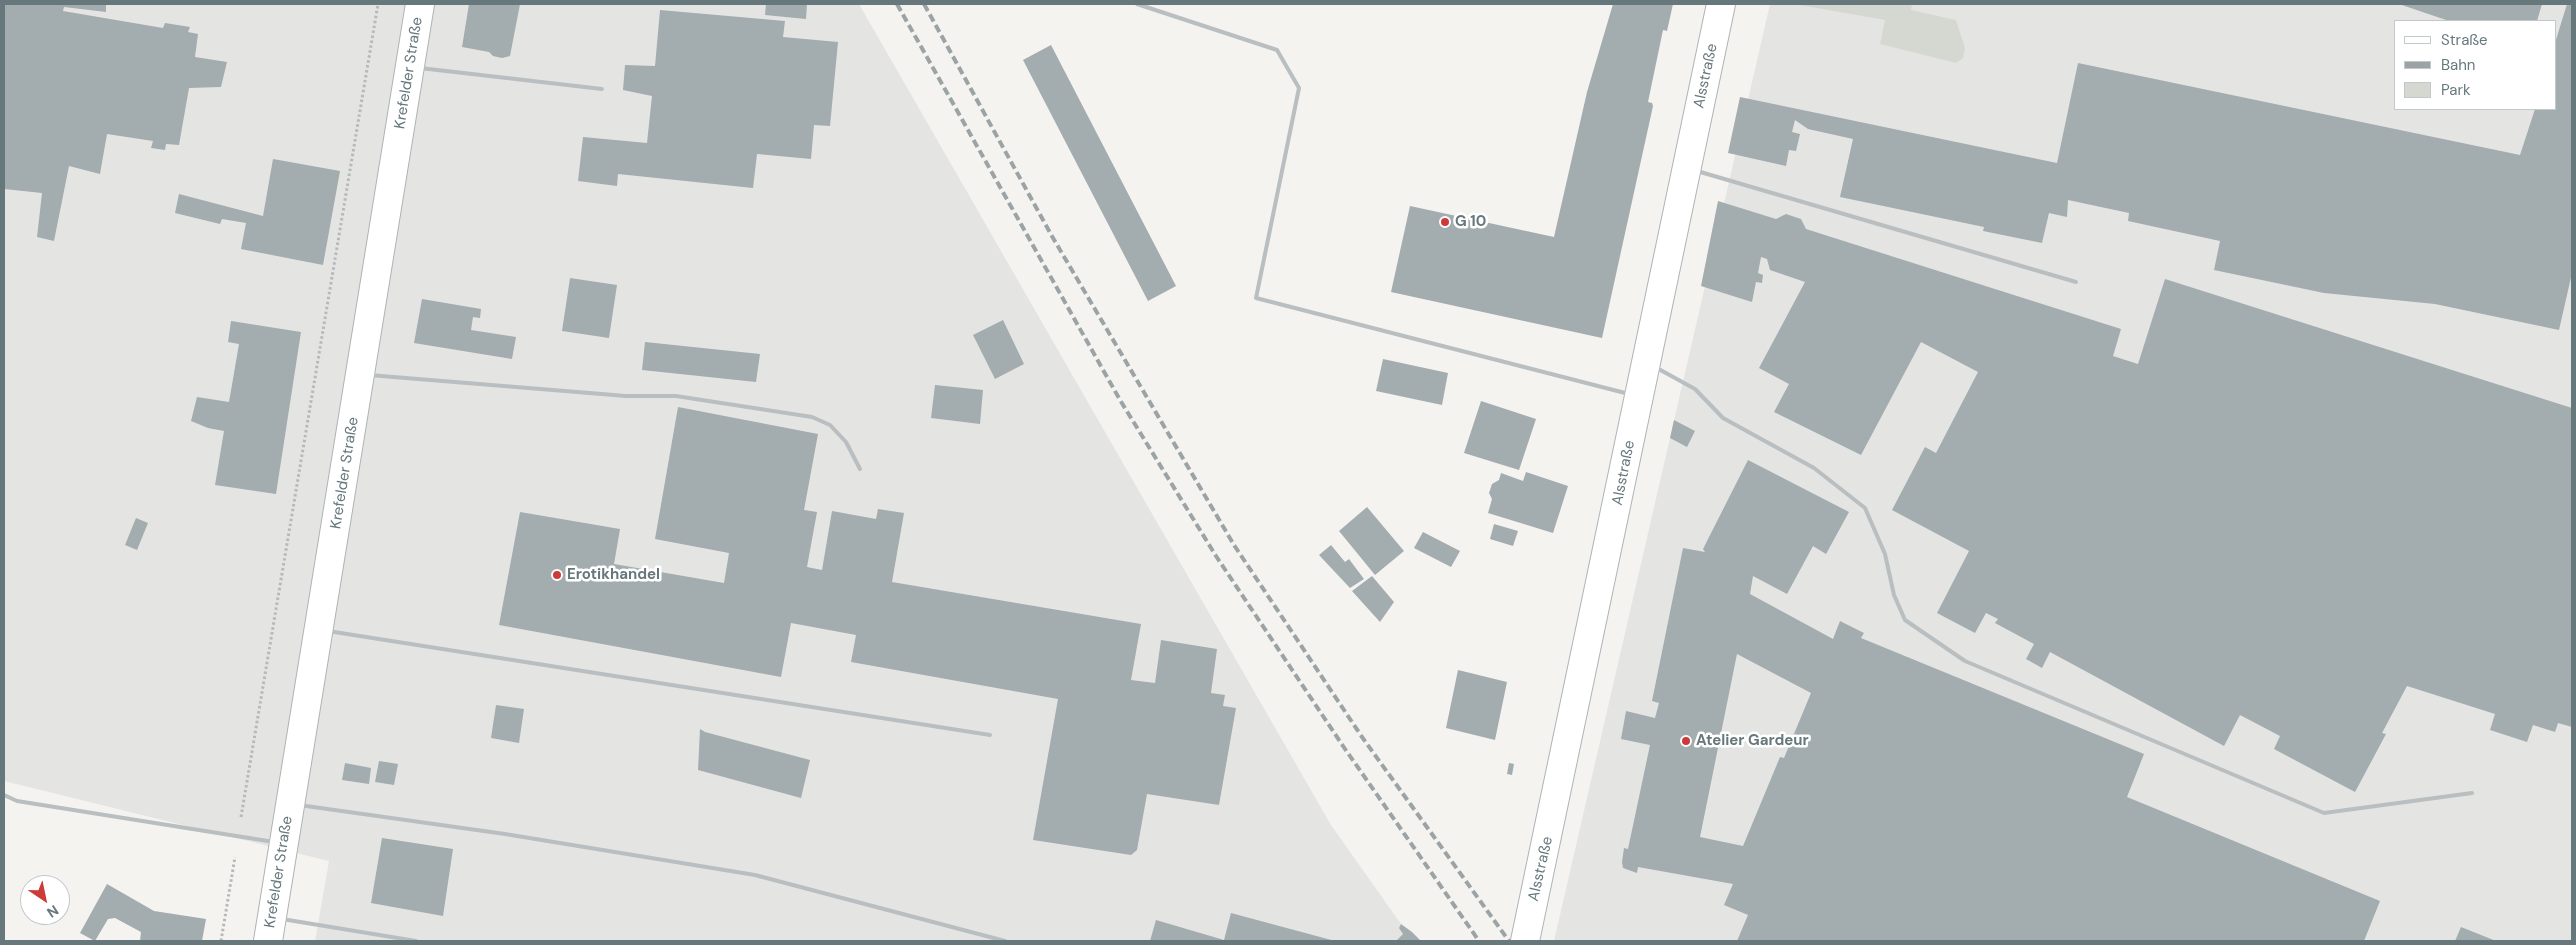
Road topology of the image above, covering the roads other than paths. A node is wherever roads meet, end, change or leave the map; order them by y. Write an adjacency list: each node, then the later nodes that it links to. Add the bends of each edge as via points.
1 (420, 4): 4 (street, Krefelder Straße)
2 (1137, 4): 10 (lane, via 1276,50 1299,88 1256,298)
3 (1721, 4): 6 (street, Alsstraße)
4 (410, 67): 5 (lane); 9 (street, Krefelder Straße)
5 (602, 90)
6 (1687, 168): 7 (lane); 8 (street, Alsstraße)
7 (2076, 282)
8 (1646, 362): 10 (street, Alsstraße); 14 (lane, via 1695,389 1723,418 1814,468 1865,508 1885,554 1894,595 1905,620 1965,661 2324,813)
9 (361, 374): 11 (lane, via 626,396 676,396 812,417 830,425 846,442); 12 (street, Krefelder Straße)
10 (1639, 397): 21 (street, Alsstraße)
11 (860, 469)
12 (320, 630): 13 (lane); 16 (street, Krefelder Straße)
13 (990, 735)
14 (2472, 793)
15 (4, 796): 17 (lane, via 17,801)
16 (290, 804): 17 (street, Krefelder Straße); 20 (lane, via 505,834 755,875)
17 (284, 843): 18 (street, Krefelder Straße)
18 (270, 929): 19 (lane)
19 (416, 941)
20 (1005, 941)
21 (1525, 941)

